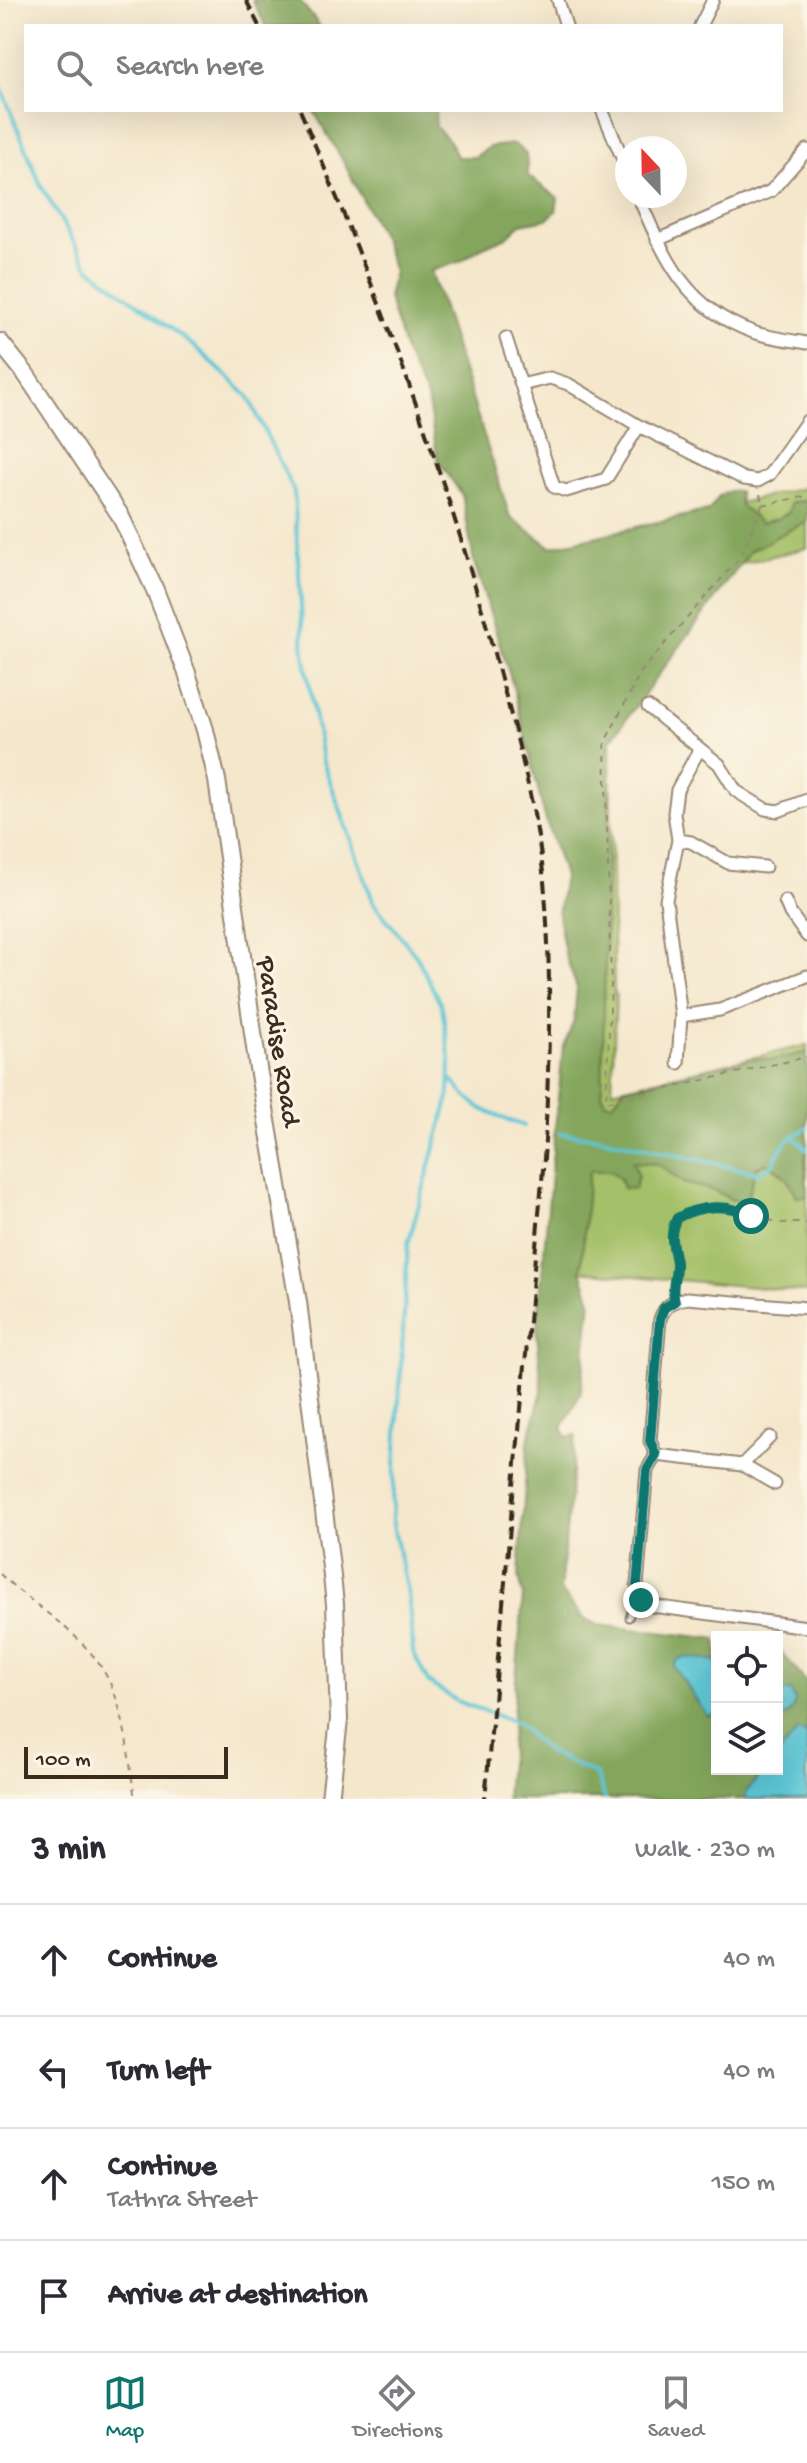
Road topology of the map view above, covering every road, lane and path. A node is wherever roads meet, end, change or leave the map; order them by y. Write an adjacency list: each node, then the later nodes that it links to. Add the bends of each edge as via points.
1 (558, 0): 3 (street)
2 (713, 0): 4 (street)
3 (565, 24)
4 (701, 24)
5 (603, 112): 6 (street)
6 (615, 141)
7 (807, 150): 9 (street, via 771,191)
8 (643, 208): 9 (street)
9 (657, 240): 12 (street, via 680,281 709,311 753,332)
10 (506, 338): 13 (street)
11 (0, 342): 42 (street, Paradise Road, via 120,515 187,673 217,780 298,1302 331,1567 339,1720)
12 (807, 343)
13 (521, 385): 15 (street, via 550,378 568,384); 15 (street, via 554,487 566,491 606,479)
14 (807, 421): 16 (street, via 769,475)
15 (639, 426): 16 (street, via 744,479)
16 (758, 481): 18 (path)
17 (807, 496): 18 (path)
18 (762, 505): 28 (path, via 741,556 642,670 605,742 611,986 606,1102)
19 (648, 707): 20 (street)
20 (699, 750): 21 (street, via 719,764 736,791 765,809 778,811); 22 (street, via 677,790)
21 (807, 800)
22 (678, 840): 23 (street, via 728,863); 27 (street, via 666,900)
23 (765, 867)
24 (785, 901): 25 (street)
25 (807, 936)
26 (807, 976): 27 (street, via 720,1010)
27 (681, 1016): 29 (street)
28 (807, 1057)
29 (678, 1063)
30 (807, 1223): 31 (path, via 782,1223 710,1207 681,1215 670,1244 676,1262)
31 (675, 1301): 32 (street); 34 (street, via 660,1319 650,1441)
32 (807, 1308)
33 (770, 1437): 35 (street)
34 (656, 1455): 35 (street); 38 (street, via 647,1470 637,1585)
35 (742, 1465): 36 (street)
36 (775, 1484)
37 (0, 1574): 41 (path, via 94,1656 111,1684 123,1721)
38 (641, 1600): 39 (lane); 40 (street, via 652,1606)
39 (629, 1618)
40 (807, 1627)
41 (135, 1799)
42 (330, 1799)

